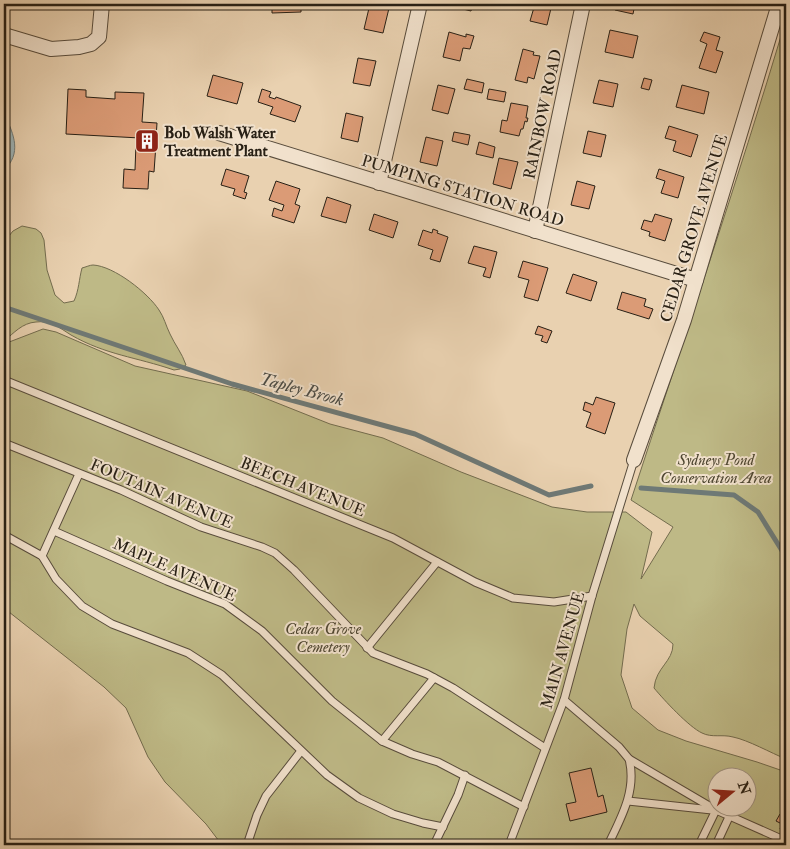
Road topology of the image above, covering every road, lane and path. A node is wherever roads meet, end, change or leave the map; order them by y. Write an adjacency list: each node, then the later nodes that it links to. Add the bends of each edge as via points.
1 (102, 4): 5 (street, via 99,37 91,44 51,49)
2 (420, 4): 7 (street)
3 (583, 4): 8 (street, RAINBOW ROAD)
4 (779, 4): 9 (street, CEDAR GROVE AVENUE)
5 (4, 35)
6 (219, 133): 7 (street, PUMPING STATION ROAD)
7 (379, 183): 8 (street, PUMPING STATION ROAD)
8 (535, 231): 9 (street, PUMPING STATION ROAD)
9 (696, 280): 12 (street, CEDAR GROVE AVENUE)
10 (4, 380): 17 (lane, BEECH AVENUE, via 385,535)
11 (4, 443): 13 (lane, FOUTAIN AVENUE)
12 (634, 460): 18 (lane, MAIN AVENUE)
13 (80, 474): 14 (lane); 19 (lane, FOUTAIN AVENUE, via 201,527 275,553)
14 (54, 531): 16 (lane); 22 (lane, MAPLE AVENUE, via 230,607 262,631 332,701)
15 (4, 535): 16 (lane)
16 (42, 556): 24 (lane, via 56,578 82,606 112,624 188,653 222,675)
17 (437, 562): 18 (lane, BEECH AVENUE, via 513,598 554,602); 19 (lane)
18 (592, 596): 21 (lane, MAIN AVENUE)
19 (367, 648): 20 (lane, FOUTAIN AVENUE)
20 (434, 678): 22 (lane); 23 (lane, FOUTAIN AVENUE)
21 (564, 700): 23 (lane, MAIN AVENUE); 25 (lane)
22 (382, 741): 26 (lane, MAPLE AVENUE)
23 (545, 748): 29 (lane, MAIN AVENUE)
24 (301, 751): 33 (lane, via 359,798 394,814); 35 (lane, via 266,796)
25 (629, 759): 27 (lane, via 632,774); 28 (lane)
26 (465, 775): 29 (lane, MAPLE AVENUE); 33 (lane)
27 (628, 801): 30 (lane); 38 (lane)
28 (708, 805)
29 (524, 807): 37 (lane, MAIN AVENUE)
30 (708, 809)
31 (713, 816): 39 (lane)
32 (729, 817): 34 (lane); 40 (lane)
33 (443, 827): 36 (lane)
34 (786, 841)
35 (247, 845)
36 (434, 845)
37 (509, 845)
38 (608, 845)
39 (700, 845)
40 (716, 845)

